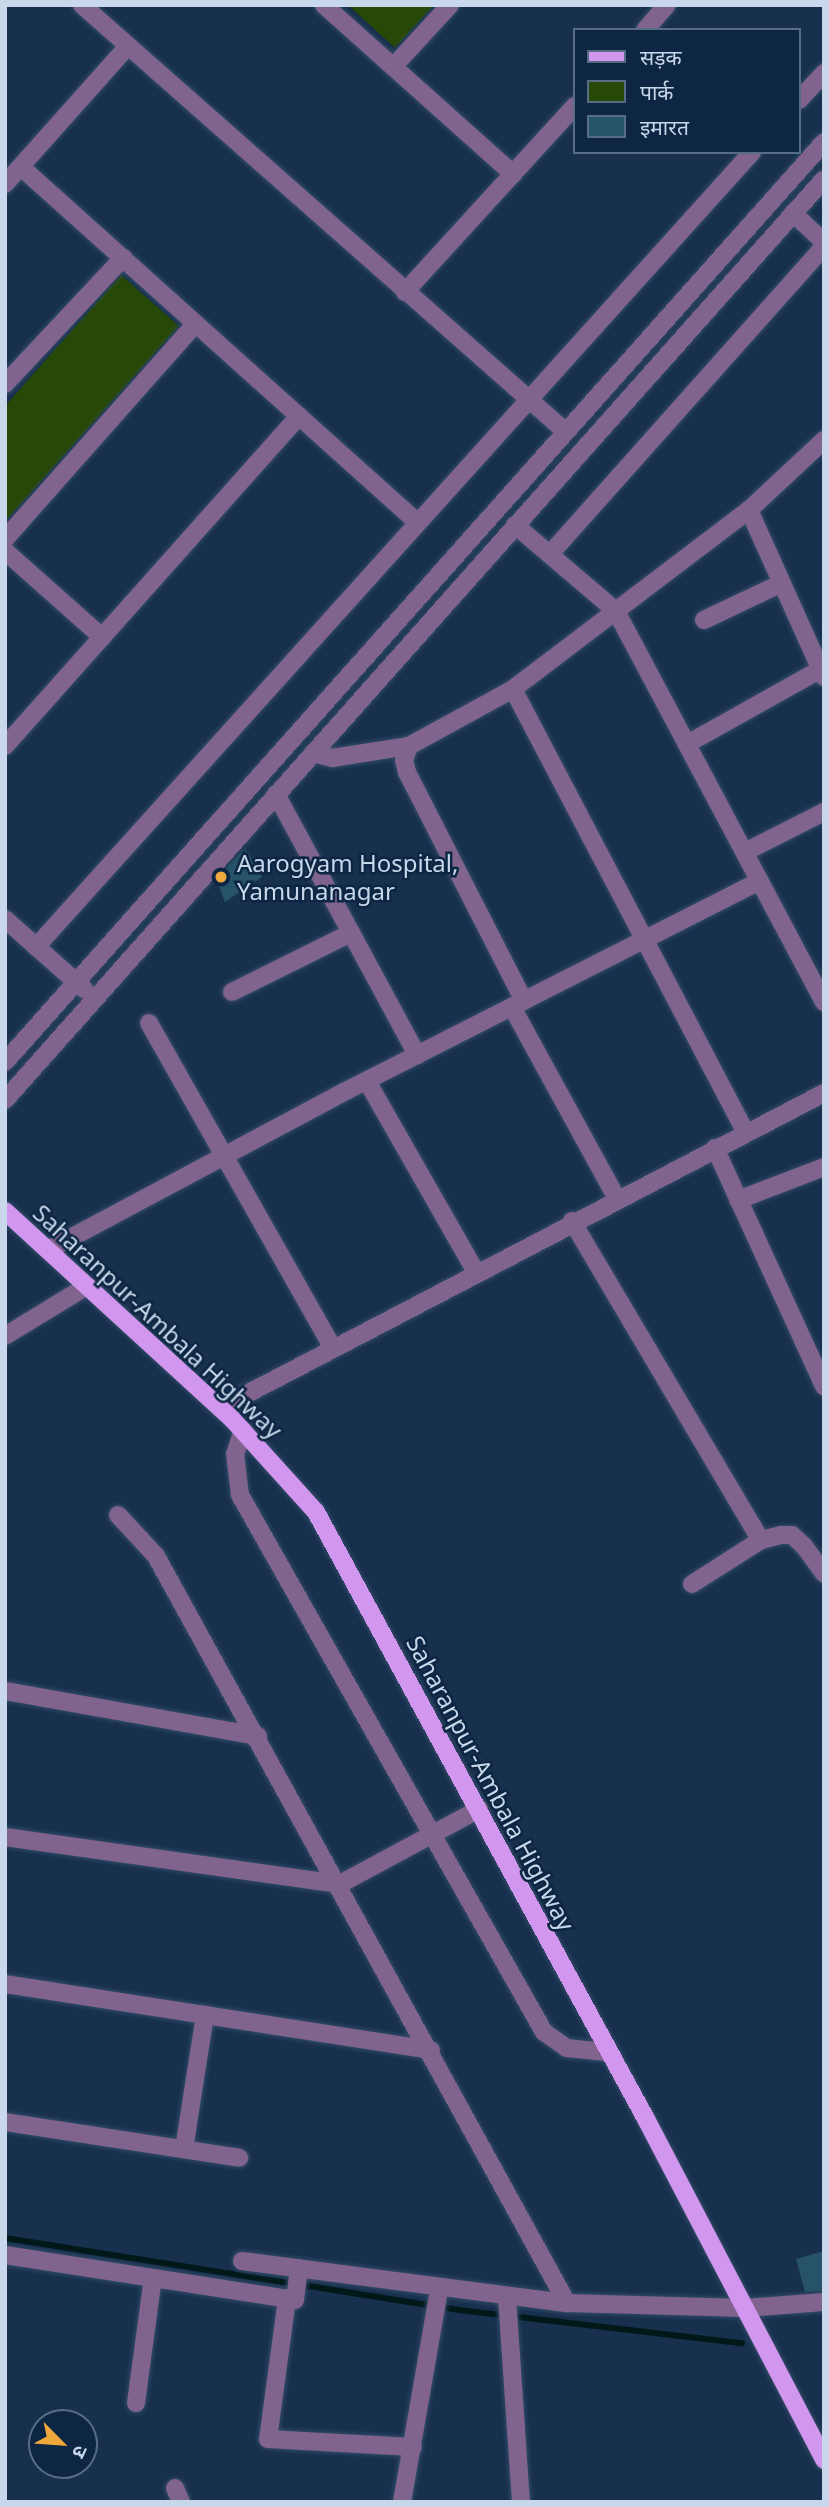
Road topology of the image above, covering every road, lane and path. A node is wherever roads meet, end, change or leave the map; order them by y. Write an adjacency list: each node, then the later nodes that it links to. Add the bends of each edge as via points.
1 (82, 5): 6 (street)
2 (324, 5): 7 (street)
3 (450, 5): 7 (street)
4 (667, 5): 5 (street)
5 (647, 28)
6 (128, 46): 13 (street); 20 (street)
7 (393, 67): 14 (street)
8 (824, 73): 9 (street)
9 (801, 98)
10 (574, 107): 14 (street)
11 (824, 142): 25 (street)
12 (750, 154): 23 (street)
13 (20, 167): 16 (street); 19 (street)
14 (513, 174): 20 (street)
15 (824, 179): 17 (street)
16 (5, 184)
17 (793, 213): 18 (street); 29 (street)
18 (824, 244): 32 (street)
19 (123, 258): 21 (street); 22 (street)
20 (405, 292): 23 (street)
21 (195, 324): 24 (street); 30 (street)
22 (5, 384)
23 (529, 400): 25 (street); 28 (street)
24 (299, 416): 28 (street); 36 (street)
25 (566, 432): 51 (street)
26 (824, 440): 27 (street)
27 (749, 510): 33 (street); 34 (street)
28 (418, 523): 50 (street)
29 (515, 525): 32 (street); 42 (street)
30 (5, 539)
31 (5, 551): 36 (street)
32 (550, 554): 34 (street)
33 (782, 583): 35 (street); 37 (street)
34 (616, 611): 38 (street); 40 (street)
35 (704, 620)
36 (102, 637): 39 (street)
37 (822, 673): 40 (street)
38 (513, 689): 41 (street); 49 (street)
39 (7, 739)
40 (687, 744): 45 (street)
41 (409, 746): 42 (street, via 332,758); 55 (street, via 404,760 407,772)
42 (313, 753): 43 (street)
43 (276, 794): 48 (street); 53 (street)
44 (824, 812): 45 (street)
45 (745, 852): 46 (street)
46 (760, 881): 49 (street); 54 (street)
47 (5, 919): 50 (street)
48 (351, 933): 52 (street); 57 (street)
49 (646, 939): 55 (street); 62 (street)
50 (36, 947): 51 (street)
51 (76, 982): 53 (street); 58 (street)
52 (232, 992)
53 (95, 999): 61 (street)
54 (824, 1002)
55 (518, 1004): 57 (street); 66 (street)
56 (149, 1023): 64 (street)
57 (417, 1055): 59 (street)
58 (5, 1062)
59 (367, 1081): 64 (street); 71 (street)
60 (824, 1093): 62 (street)
61 (5, 1100)
62 (746, 1133): 63 (street)
63 (715, 1148): 66 (street); 67 (street)
64 (226, 1155): 70 (street); 74 (street)
65 (824, 1167): 67 (street)
66 (617, 1199): 69 (street)
67 (738, 1200): 75 (street)
68 (5, 1211): 70 (main road, Saharanpur-Ambala Highway)
69 (572, 1222): 71 (street); 79 (street)
70 (48, 1250): 72 (main road, Saharanpur-Ambala Highway)
71 (476, 1272): 74 (street)
72 (87, 1286): 73 (street); 76 (main road, Saharanpur-Ambala Highway)
73 (5, 1336)
74 (333, 1348): 76 (street)
75 (824, 1386)
76 (220, 1408): 77 (main road, Saharanpur-Ambala Highway)
77 (243, 1430): 84 (main road, Saharanpur-Ambala Highway, via 316,1512); 85 (street, via 235,1454 240,1495 305,1604)
78 (118, 1516): 83 (street, via 156,1556)
79 (761, 1540): 80 (street, via 792,1535); 81 (street)
80 (824, 1574)
81 (692, 1584)
82 (5, 1691): 83 (street)
83 (258, 1736): 87 (street)
84 (479, 1809): 85 (street); 91 (main road, Saharanpur-Ambala Highway)
85 (429, 1834): 87 (street); 91 (street, via 544,2032 568,2049)
86 (5, 1838): 87 (street)
87 (340, 1884): 90 (street)
88 (5, 1984): 89 (street)
89 (205, 2015): 90 (street); 93 (street)
90 (431, 2050): 101 (street)
91 (606, 2052): 103 (main road, Saharanpur-Ambala Highway)
92 (5, 2122): 93 (street)
93 (184, 2149): 94 (street)
94 (239, 2158)
95 (5, 2255): 97 (street)
96 (242, 2261): 98 (street)
97 (153, 2278): 98 (street); 104 (street)
98 (295, 2284): 99 (street); 105 (street, via 268,2439)
99 (438, 2300): 102 (street); 105 (street)
100 (824, 2302): 103 (street)
101 (567, 2303): 102 (street); 103 (street)
102 (507, 2308): 108 (street)
103 (745, 2308): 106 (main road, Saharanpur-Ambala Highway)
104 (136, 2403)
105 (413, 2447): 107 (street)
106 (824, 2460)
107 (402, 2502)
108 (521, 2502)

